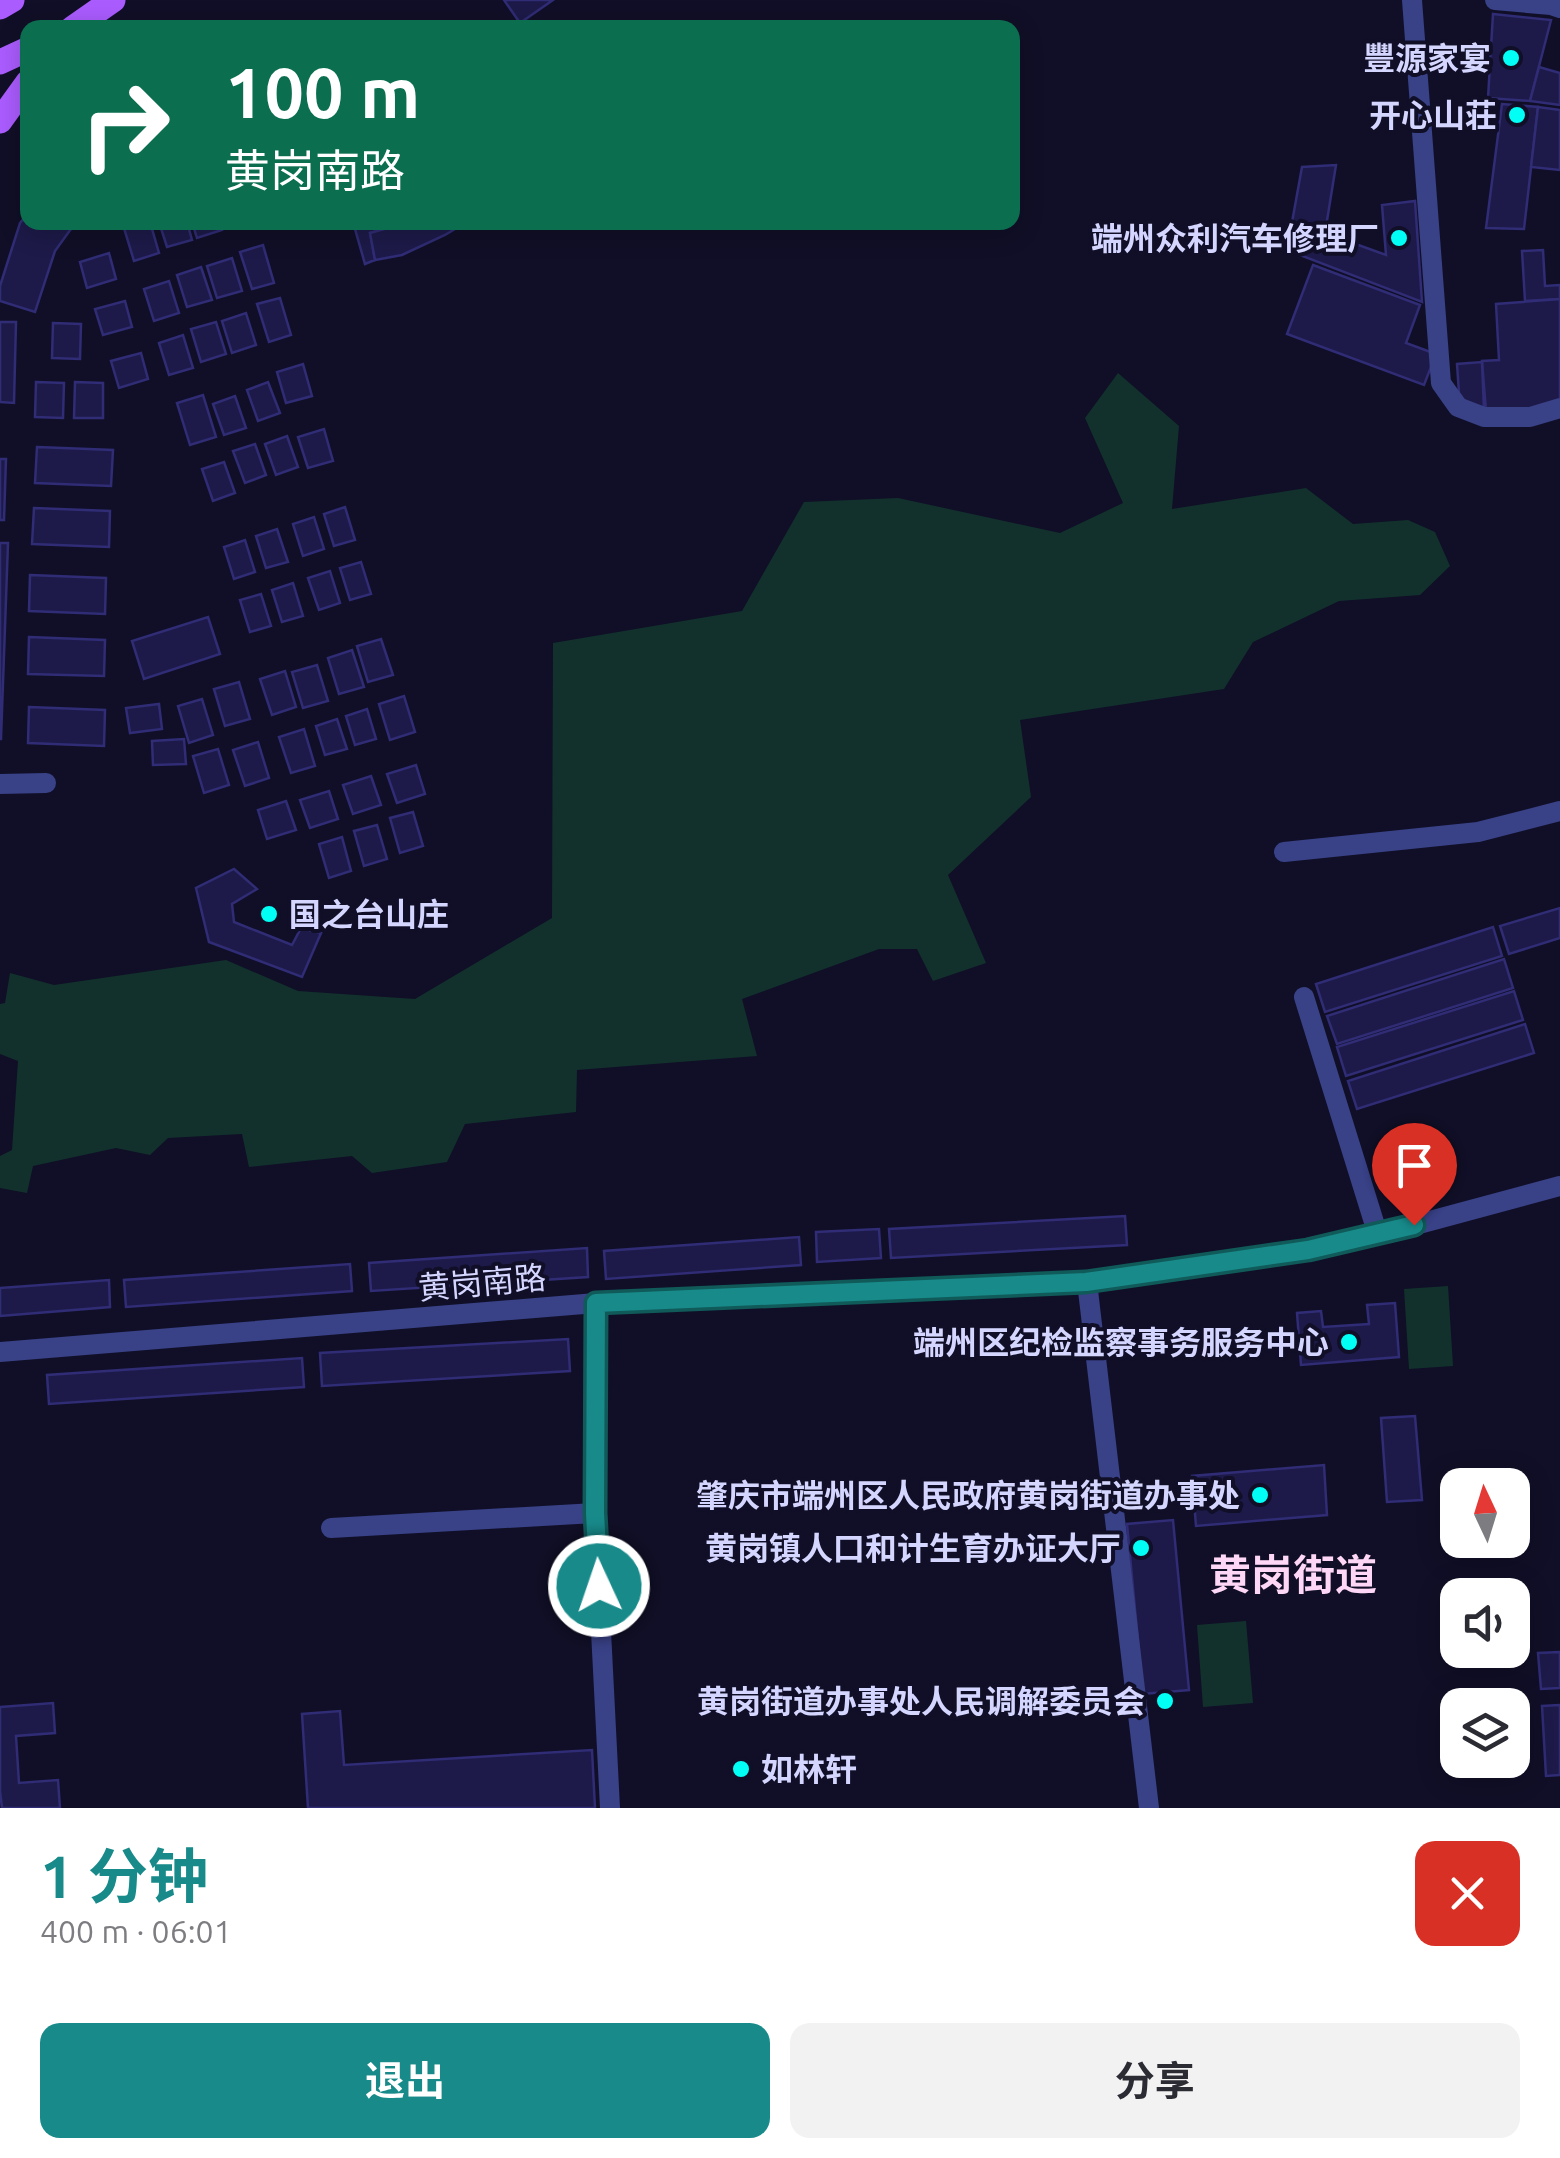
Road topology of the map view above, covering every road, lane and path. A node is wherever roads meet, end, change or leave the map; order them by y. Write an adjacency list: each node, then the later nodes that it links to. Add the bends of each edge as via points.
1 (12, 0): 5 (main road)
2 (113, 0): 7 (main road)
3 (1412, 0): 10 (street, via 1441,383 1458,407 1484,417 1530,417)
4 (1495, 0): 6 (street)
5 (0, 6)
6 (1560, 8)
7 (84, 20)
8 (20, 93): 9 (main road)
9 (0, 121)
10 (1560, 408)
11 (0, 784): 12 (street)
12 (46, 784)
13 (1560, 810): 14 (street, via 1478,832)
14 (1284, 852)
15 (1304, 997): 17 (street)
16 (1560, 1186): 17 (street, 黄岗南路)
17 (1378, 1234): 18 (street, 黄岗南路)
18 (1086, 1282): 19 (street, 黄岗南路); 24 (street)
19 (596, 1303): 20 (street, 黄岗南路); 21 (street)
20 (0, 1352)
21 (595, 1513): 22 (street); 23 (street)
22 (331, 1528)
23 (610, 1808)
24 (1149, 1808)

